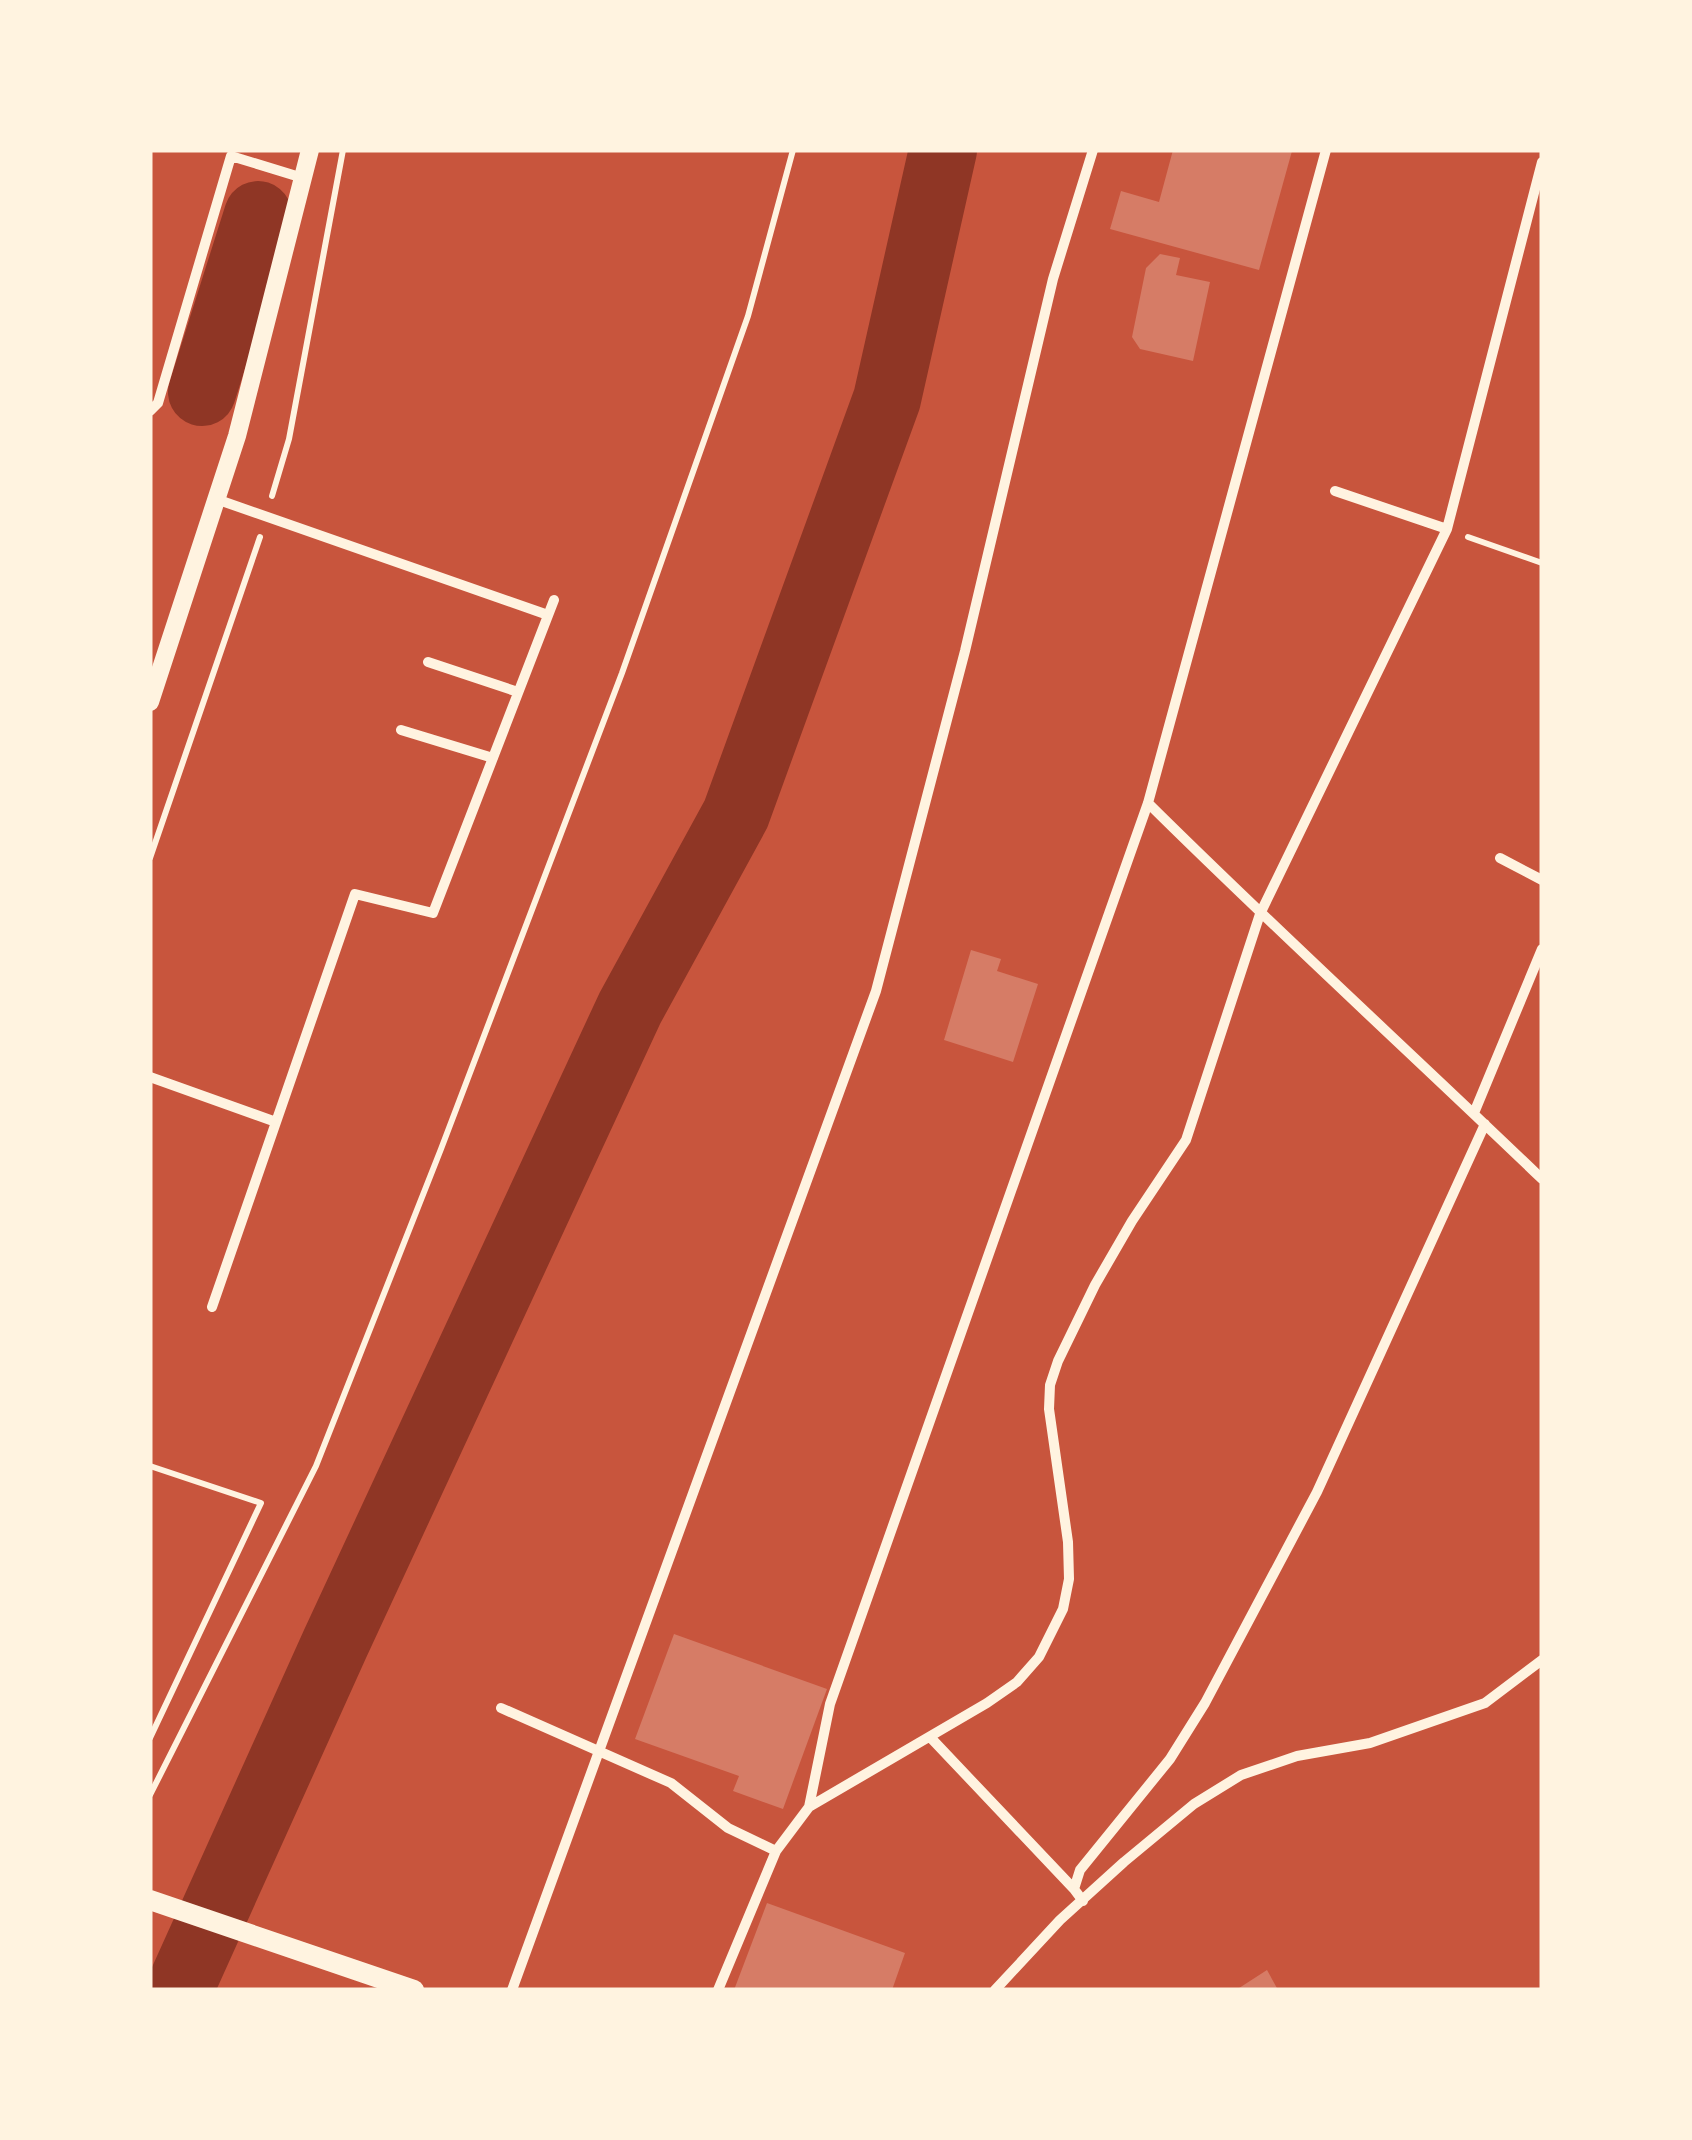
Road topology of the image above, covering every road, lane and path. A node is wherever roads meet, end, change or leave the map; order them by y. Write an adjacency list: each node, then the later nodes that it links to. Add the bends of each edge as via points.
1 (310, 150): 7 (street)
2 (793, 150): 37 (path, via 748,316 655,580 441,1149 316,1466)
3 (1093, 150): 36 (street, via 1053,279 876,991)
4 (1326, 150): 20 (street)
5 (233, 153): 7 (street); 8 (street, via 158,403)
6 (1542, 162): 11 (street)
7 (303, 178): 10 (street)
8 (150, 411)
9 (1336, 491): 11 (street)
10 (216, 499): 14 (street); 17 (street)
11 (1446, 530): 12 (path); 23 (street)
12 (1542, 563)
13 (554, 600): 14 (street)
14 (548, 615): 16 (street)
15 (428, 662): 16 (street)
16 (518, 692): 19 (street)
17 (150, 702)
18 (401, 730): 19 (street)
19 (493, 758): 27 (street, via 433,913 355,894)
20 (1148, 803): 23 (street); 38 (street, via 830,1704)
21 (1500, 858): 22 (street)
22 (1542, 880)
23 (1260, 914): 26 (street); 34 (street, via 1186,1140 1095,1285 1050,1386 1068,1542 1063,1609 1017,1682)
24 (1542, 949): 26 (street)
25 (150, 1077): 27 (street)
26 (1474, 1113): 28 (street)
27 (276, 1122): 30 (street)
28 (1485, 1124): 29 (street); 40 (street, via 1316,1492 1205,1704 1170,1759 1080,1870)
29 (1542, 1179)
30 (212, 1307)
31 (150, 1466): 35 (path, via 260,1502)
32 (1542, 1660): 42 (street, via 1467,1710 1241,1775 1194,1804)
33 (501, 1708): 36 (street)
34 (930, 1737): 38 (street); 40 (street)
35 (150, 1738)
36 (600, 1750): 39 (street, via 672,1783 728,1828); 44 (street)
37 (150, 1795)
38 (809, 1806): 39 (street)
39 (776, 1851): 45 (street)
40 (1074, 1889): 42 (street)
41 (150, 1900): 43 (main road)
42 (1083, 1900): 46 (street)
43 (414, 1990)
44 (512, 1990)
45 (718, 1990)
46 (995, 1990)

